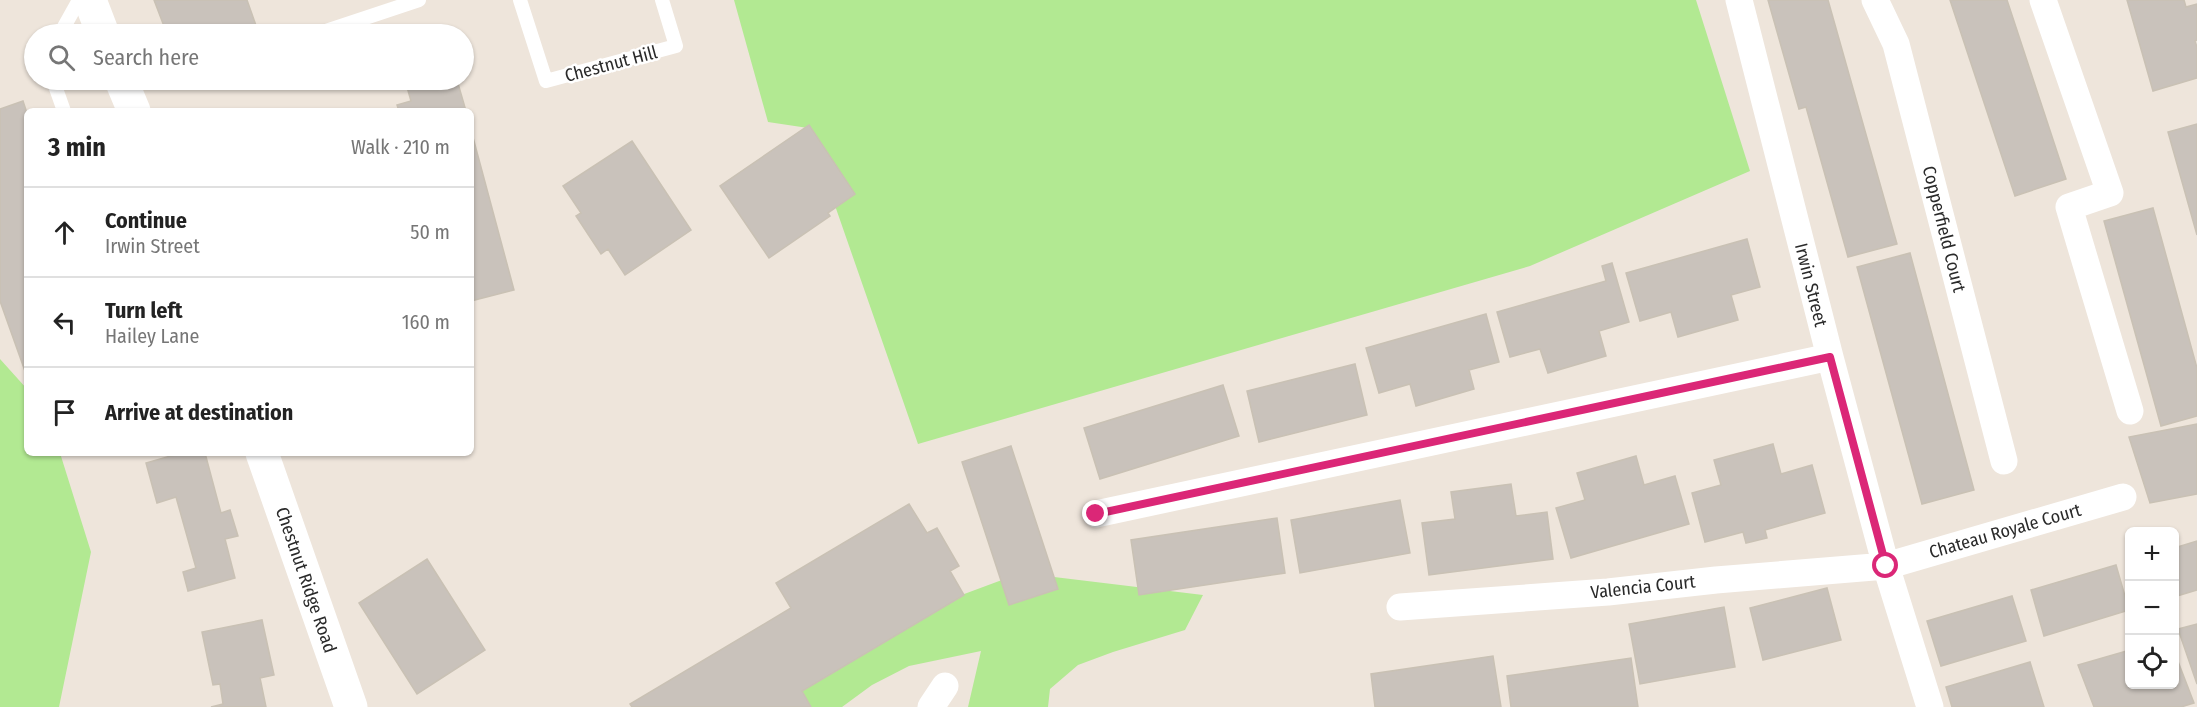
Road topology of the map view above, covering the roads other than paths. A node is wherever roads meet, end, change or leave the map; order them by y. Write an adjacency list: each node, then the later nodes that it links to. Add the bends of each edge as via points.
1 (79, 0): 9 (lane)
2 (90, 0): 10 (street)
3 (419, 0): 11 (lane)
4 (520, 0): 5 (lane, Chestnut Hill, via 546,81 676,46)
5 (662, 0)
6 (1739, 0): 16 (street, Irwin Street)
7 (1875, 0): 19 (street, Copperfield Court, via 1896,44)
8 (2043, 0): 17 (street, via 2110,193 2069,207)
9 (66, 24)
10 (100, 24)
11 (347, 24)
12 (56, 90): 14 (lane)
13 (125, 90): 15 (street)
14 (63, 108)
15 (133, 108)
16 (1830, 357): 21 (street); 22 (street, Irwin Street)
17 (2130, 411)
18 (263, 456): 24 (street, Chestnut Ridge Road)
19 (2004, 461)
20 (2123, 497): 22 (street, Chateau Royale Court)
21 (1096, 514)
22 (1886, 566): 23 (street, Valencia Court); 25 (street, Irwin Street)
23 (1400, 607)
24 (351, 707)
25 (1930, 707)

